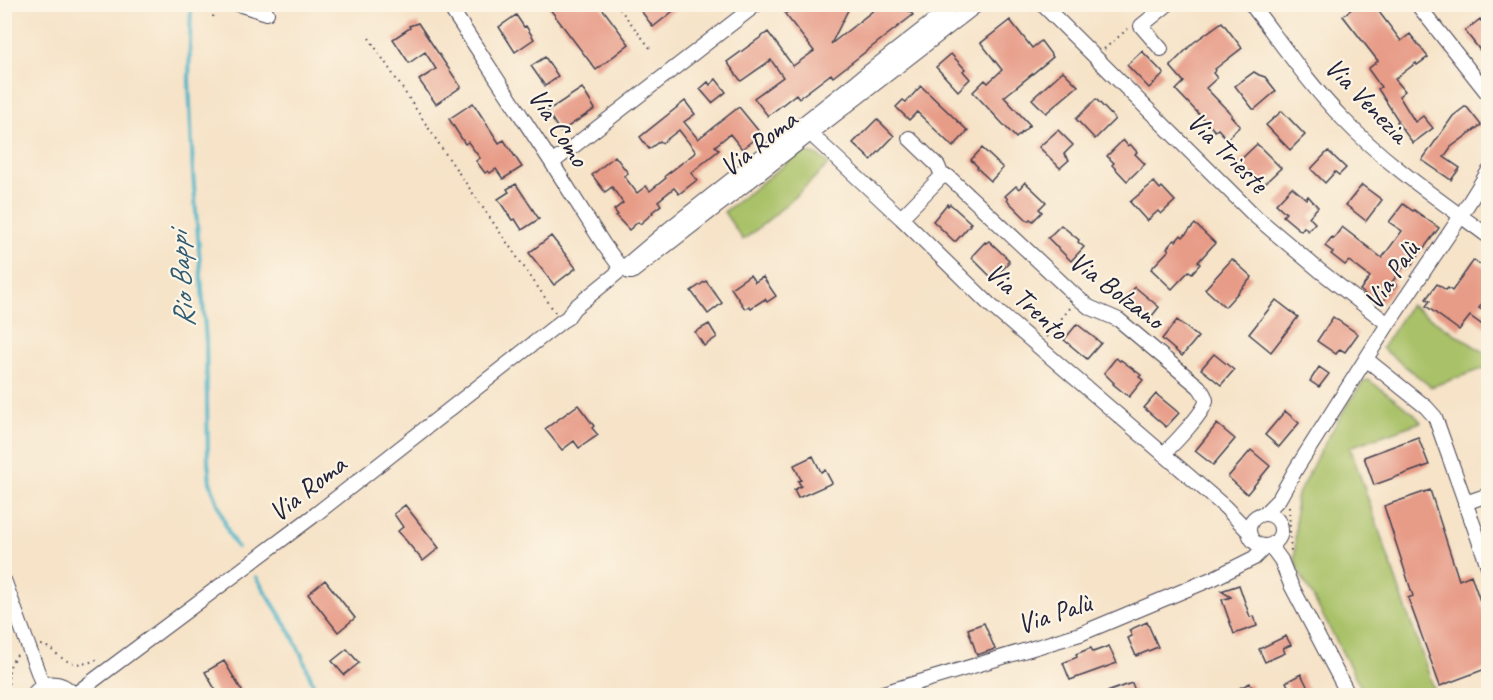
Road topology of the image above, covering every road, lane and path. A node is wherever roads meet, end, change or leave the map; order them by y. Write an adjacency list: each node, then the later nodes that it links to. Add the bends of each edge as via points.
1 (238, 4): 12 (street)
2 (448, 4): 22 (street, Via Como)
3 (616, 4): 16 (path)
4 (757, 4): 22 (street)
5 (956, 4): 20 (street, Via Roma)
6 (978, 4): 20 (street, Via Roma)
7 (1042, 4): 18 (street, Via Trieste)
8 (1168, 4): 17 (street, via 1142,26)
9 (1251, 4): 25 (street, Via Venezia, via 1342,118 1405,174)
10 (1417, 4): 19 (street)
11 (217, 8): 13 (path)
12 (267, 14)
13 (213, 16)
14 (1132, 26): 18 (path)
15 (369, 39): 30 (path)
16 (650, 48)
17 (1161, 49)
18 (1096, 57): 31 (street, Via Trieste, via 1255,216)
19 (1488, 94)
20 (807, 129): 26 (street, Via Trento); 28 (street, Via Roma)
21 (909, 138): 24 (street, Via Bolzano, via 938,166)
22 (552, 163): 28 (street, Via Como, via 604,245)
23 (1488, 172): 25 (street, Via Palù)
24 (942, 176): 26 (street); 34 (street, Via Bolzano, via 949,177 1078,298 1119,320 1199,387 1206,398 1204,408)
25 (1461, 216): 27 (street, Via Venezia); 31 (street, Via Palù)
26 (901, 218): 34 (street, Via Trento, via 989,304)
27 (1488, 236)
28 (627, 271): 30 (street, Via Roma, via 574,308)
29 (1074, 303): 32 (path)
30 (565, 320): 49 (street, Via Roma)
31 (1388, 324): 33 (street, Via Palù)
32 (1042, 342)
33 (1366, 359): 36 (street, Via Palù); 37 (street, via 1435,417)
34 (1163, 454): 38 (street, Via Trento)
35 (1488, 495): 37 (street)
36 (1280, 498): 39 (street, Via Palù); 40 (street); 42 (path, via 1289,505)
37 (1465, 503): 43 (street)
38 (1225, 507): 39 (street, Via Trento); 41 (street, Via Trento)
39 (1260, 515): 40 (street, via 1273,516); 41 (street, Via Palù, via 1250,524)
40 (1280, 529): 41 (street, Via Palù, via 1278,540); 42 (street)
41 (1260, 541): 42 (street); 51 (street, Via Palù, via 1244,562 1214,578 1080,634)
42 (1286, 556): 52 (street, via 1291,585)
43 (1488, 566)
44 (4, 580): 48 (street)
45 (37, 645): 47 (path, via 51,649 74,665)
46 (21, 651): 50 (path, via 7,672)
47 (105, 656)
48 (38, 691): 49 (street, Via Roma, via 57,683)
49 (75, 695)
50 (9, 696)
51 (873, 696)
52 (1349, 696)

